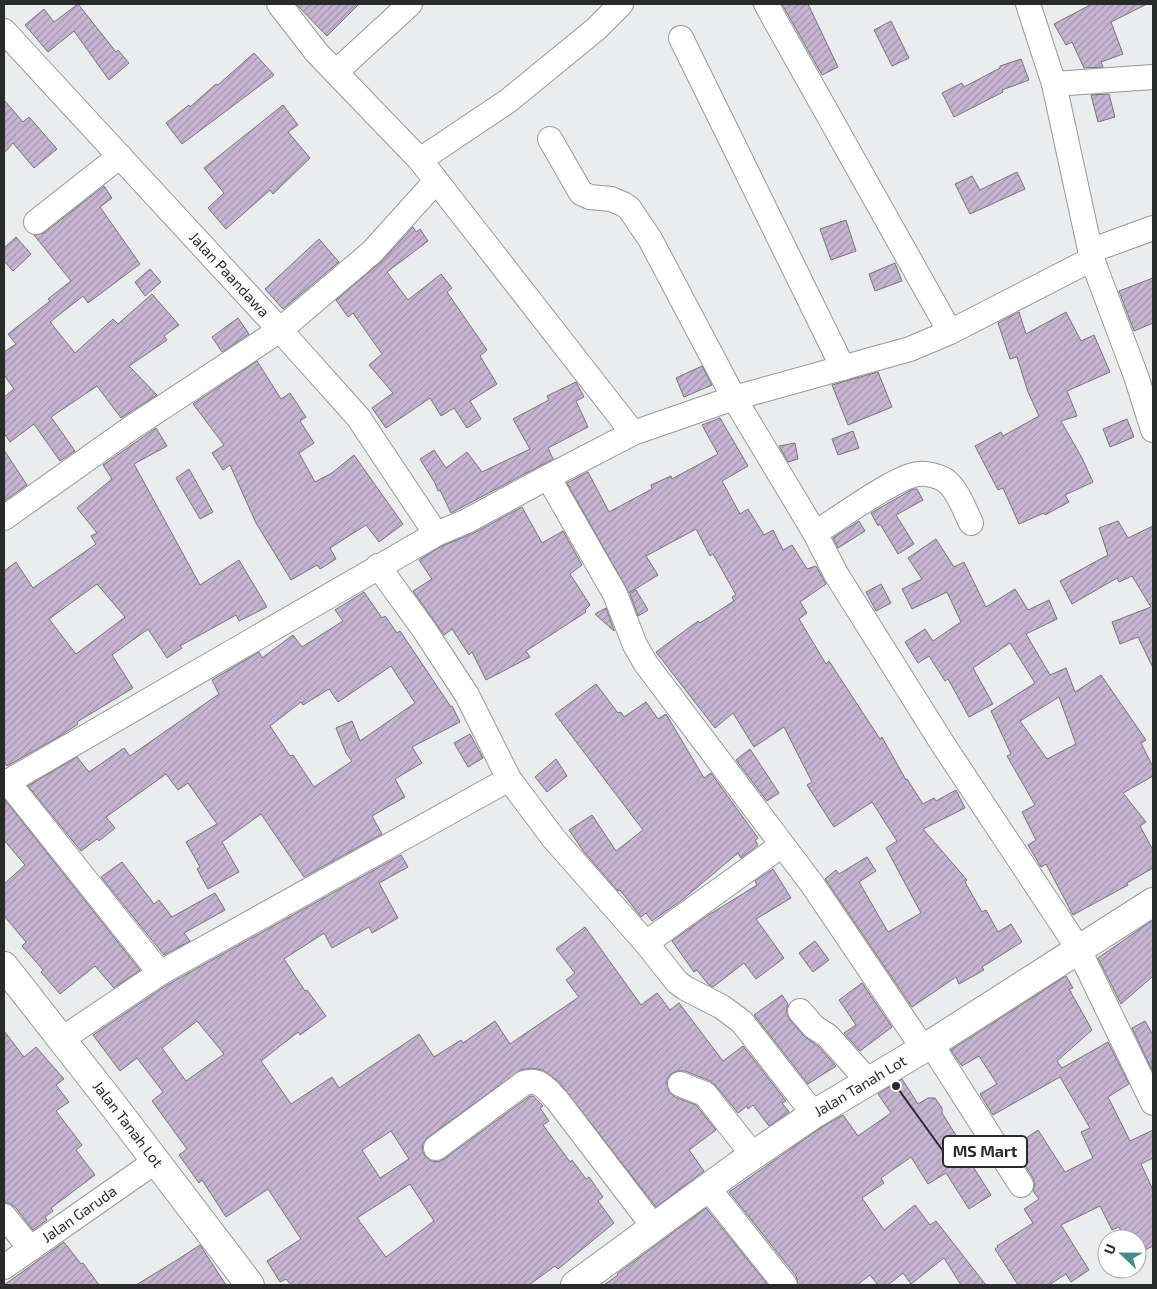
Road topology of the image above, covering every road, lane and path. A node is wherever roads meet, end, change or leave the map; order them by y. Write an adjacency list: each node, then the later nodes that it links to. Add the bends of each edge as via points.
1 (279, 4): 8 (street, via 300,33)
2 (410, 4): 8 (street)
3 (621, 4): 13 (street, via 508,101)
4 (766, 4): 19 (street)
5 (1028, 4): 10 (street)
6 (4, 31): 12 (street, Jalan Paandawa)
7 (681, 38): 20 (street)
8 (336, 72): 13 (street)
9 (1153, 77): 10 (street)
10 (1054, 84): 17 (street)
11 (550, 139): 21 (street, via 581,192 590,197 611,199 629,208 650,240)
12 (120, 156): 15 (street); 18 (street, Jalan Paandawa)
13 (420, 160): 14 (street)
14 (436, 181): 18 (street, via 372,252); 23 (street)
15 (36, 222)
16 (1153, 228): 17 (street)
17 (1091, 255): 19 (street); 22 (street)
18 (280, 330): 25 (street, via 131,428); 28 (street, Jalan Paandawa, via 358,417)
19 (950, 332): 20 (street, via 910,349)
20 (843, 368): 21 (street)
21 (734, 398): 23 (street); 27 (street)
22 (1153, 430)
23 (633, 433): 24 (street)
24 (548, 477): 28 (street); 32 (street, via 615,594 646,664)
25 (4, 518)
26 (971, 523): 27 (street, via 955,492 944,480 918,474 896,481)
27 (815, 533): 35 (street, via 836,574 944,746)
28 (436, 534): 29 (street)
29 (378, 566): 30 (street, via 426,631 466,696); 31 (street)
30 (509, 779): 34 (street, via 554,838); 37 (street)
31 (6, 782): 37 (street)
32 (782, 845): 34 (street); 40 (street)
33 (1153, 902): 35 (main road, Jalan Tanah Lot)
34 (646, 943): 44 (street, via 684,988 722,1007 742,1022)
35 (1078, 948): 40 (main road, Jalan Tanah Lot); 43 (street)
36 (4, 966): 39 (main road, Jalan Tanah Lot)
37 (160, 973): 39 (street)
38 (800, 1012): 41 (street, via 828,1036)
39 (62, 1039): 47 (main road, Jalan Tanah Lot)
40 (927, 1046): 41 (main road, Jalan Tanah Lot); 48 (street)
41 (868, 1081): 44 (main road, Jalan Tanah Lot)
42 (680, 1084): 46 (street, via 705,1094)
43 (1153, 1103)
44 (814, 1114): 46 (main road, Jalan Tanah Lot)
45 (436, 1148): 51 (street, via 524,1083 538,1082 557,1100)
46 (753, 1155): 49 (main road, Jalan Tanah Lot)
47 (156, 1161): 52 (street, Jalan Garuda); 54 (main road, Jalan Tanah Lot)
48 (1021, 1185)
49 (708, 1188): 51 (main road, Jalan Tanah Lot); 56 (street)
50 (4, 1216): 52 (street)
51 (654, 1227): 55 (main road, Jalan Tanah Lot)
52 (30, 1249): 53 (street, Jalan Garuda)
53 (4, 1267)
54 (250, 1285)
55 (575, 1285)
56 (785, 1285)

